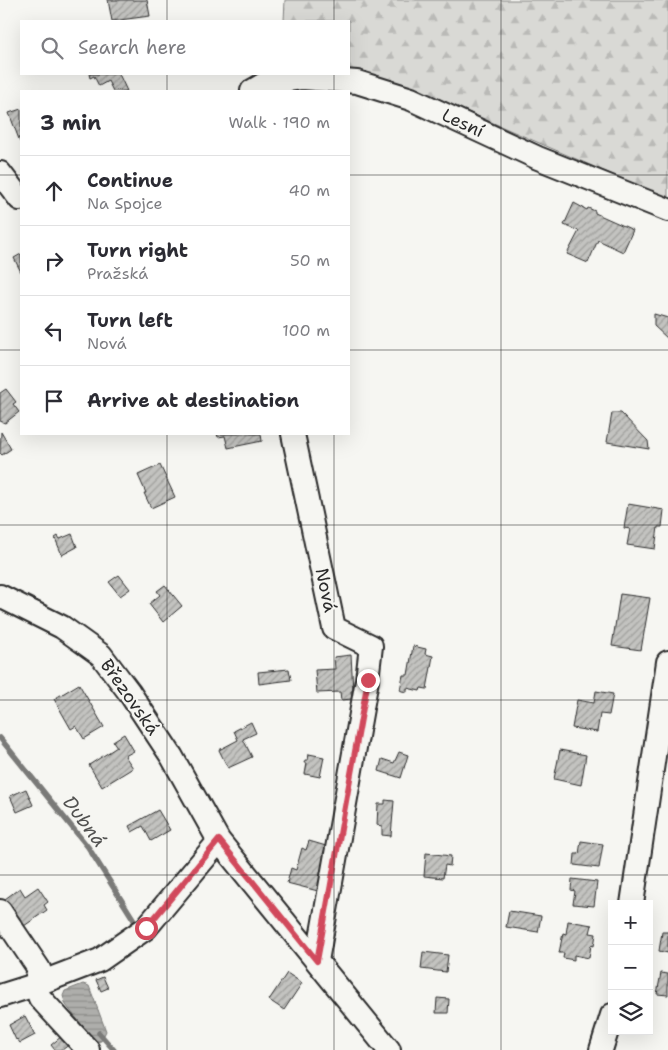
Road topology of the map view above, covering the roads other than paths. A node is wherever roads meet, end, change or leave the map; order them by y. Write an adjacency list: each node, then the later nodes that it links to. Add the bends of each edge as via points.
1 (254, 90): 4 (street, Lesní, via 264,84 302,78 357,82 411,99 538,158)
2 (0, 173): 3 (street)
3 (14, 198)
4 (668, 210)
5 (293, 435): 11 (street, Nová, via 334,628 372,646)
6 (0, 596): 8 (street, Březovská, via 62,627 101,654 172,757)
7 (668, 662): 9 (street)
8 (219, 840): 11 (street, Březovská); 12 (street, via 146,928 100,960)
9 (633, 900)
10 (0, 911): 12 (street, via 38,970)
11 (317, 961): 16 (street, Březovská)
12 (35, 985): 13 (street); 15 (street, via 40,998)
13 (0, 996)
14 (608, 1027): 17 (street)
15 (88, 1050)
16 (389, 1050)
17 (600, 1050)

